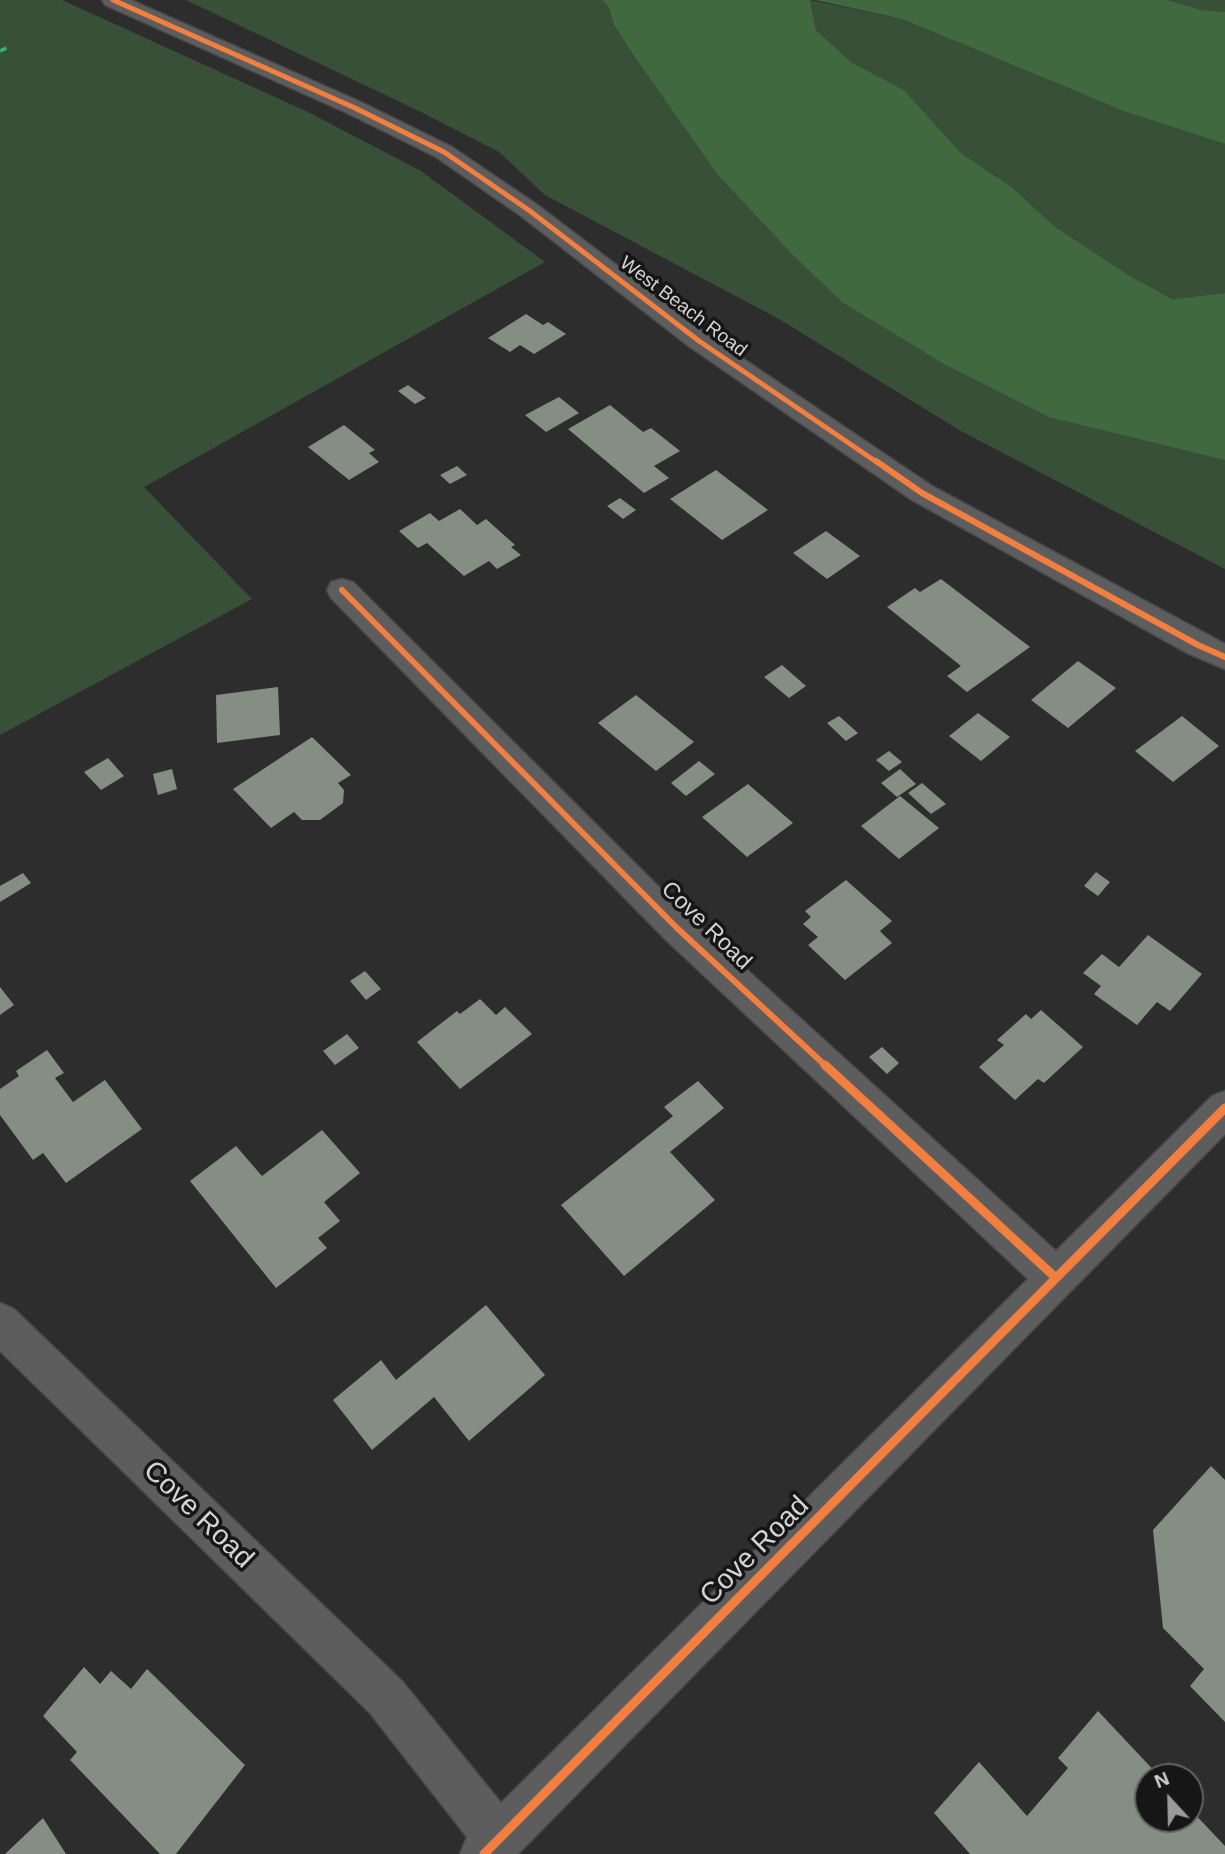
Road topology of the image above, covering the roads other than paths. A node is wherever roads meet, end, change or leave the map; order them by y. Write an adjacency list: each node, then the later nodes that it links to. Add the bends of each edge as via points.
1 (113, 0): 3 (street, West Beach Road, via 444,152 530,211 699,341 922,493)
2 (342, 590): 5 (street, Cove Road, via 677,928)
3 (1225, 657)
4 (1225, 1108): 5 (street, Cove Road)
5 (1056, 1278): 7 (street, Cove Road)
6 (0, 1324): 7 (street, Cove Road, via 386,1696)
7 (492, 1846)

